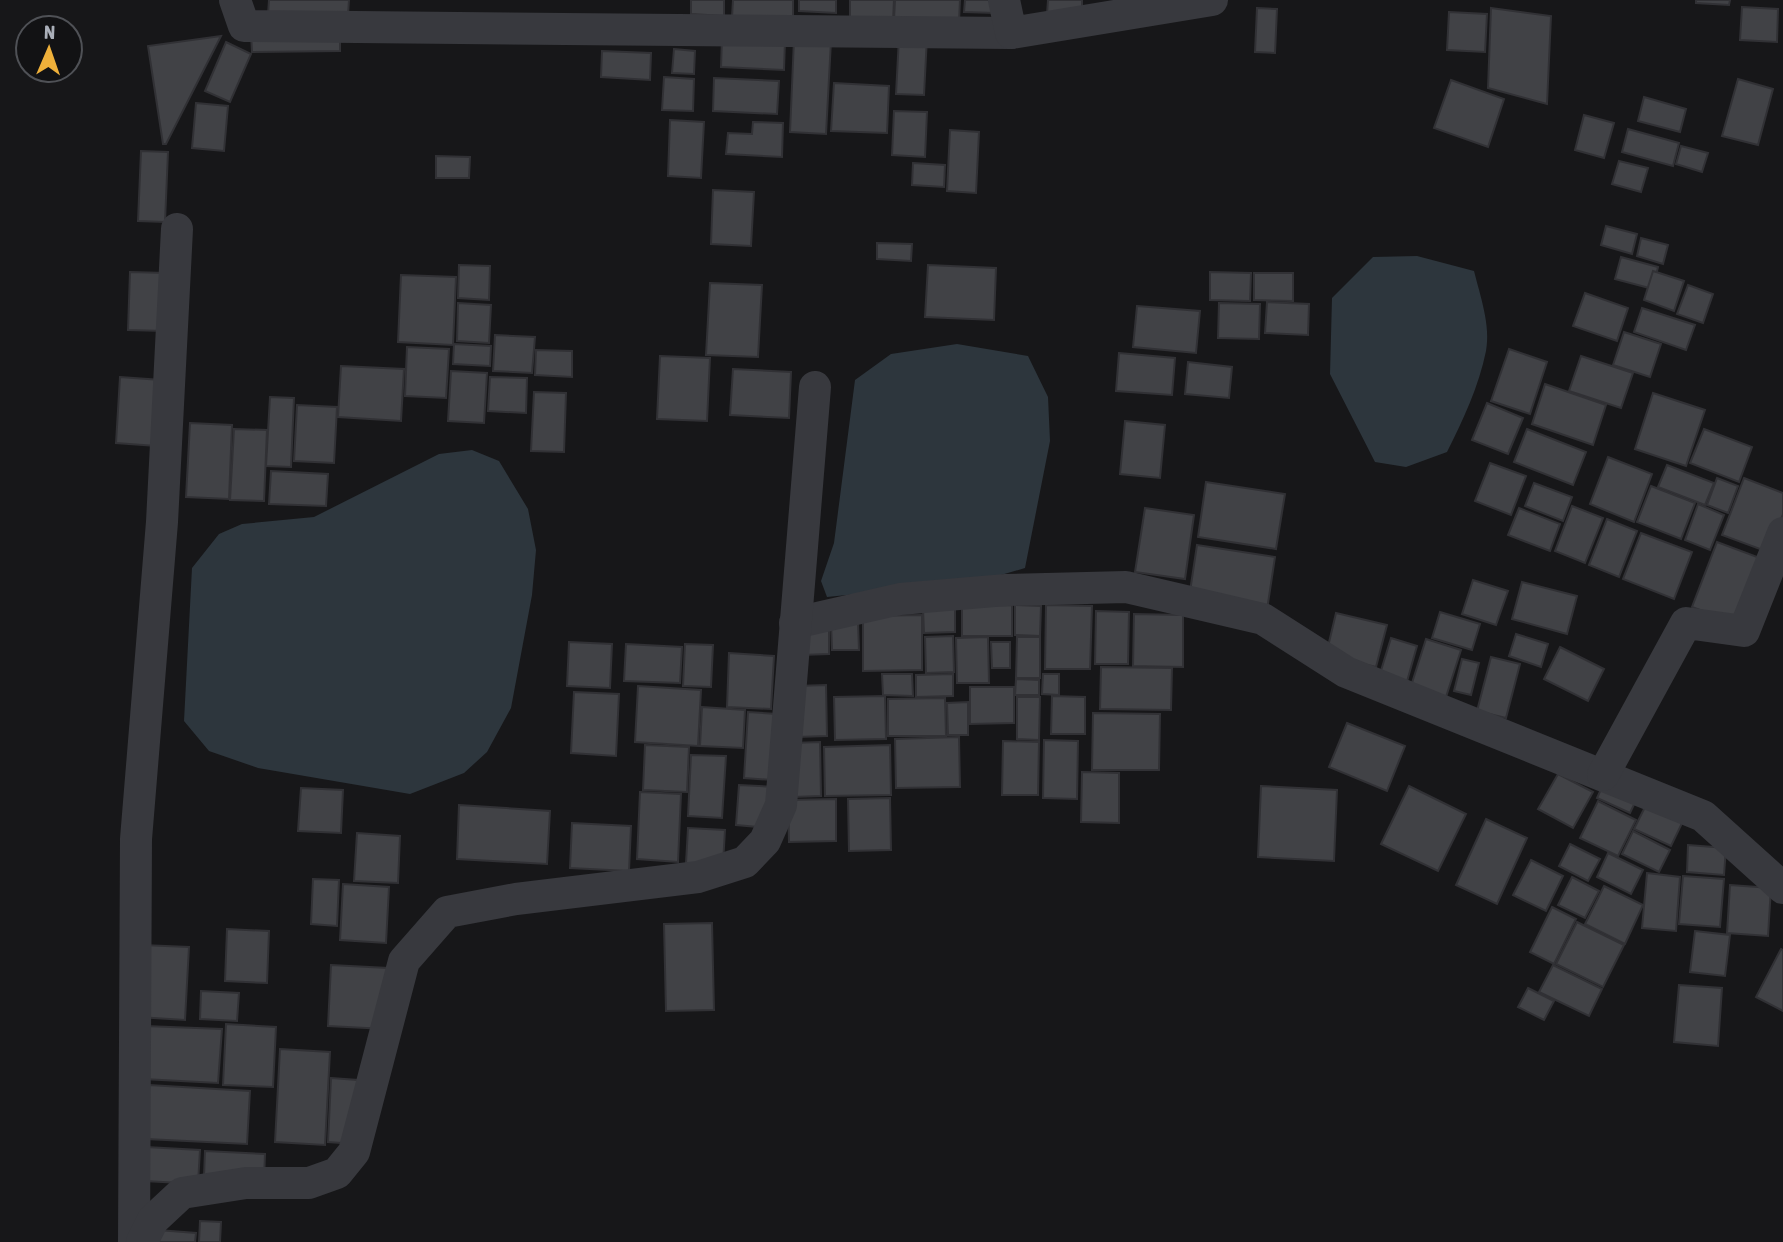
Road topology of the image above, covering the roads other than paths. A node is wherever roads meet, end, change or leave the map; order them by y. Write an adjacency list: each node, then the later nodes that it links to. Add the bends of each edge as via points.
1 (235, 0): 4 (street, via 244,26)
2 (1004, 0): 4 (street)
3 (1212, 0): 4 (street)
4 (1011, 33)
5 (177, 229): 11 (street, via 162,522 135,839)
6 (815, 387): 8 (street)
7 (1783, 533): 9 (street, via 1744,631 1686,623)
8 (795, 623): 9 (street, via 900,599 1126,587 1263,619 1346,672); 12 (street, via 781,805 765,841 745,862 698,877 447,912 404,961 354,1152 337,1173 309,1183 246,1183 181,1193 153,1220)
9 (1604, 775): 10 (street, via 1703,816)
10 (1783, 888)
11 (134, 1242)
12 (142, 1242)

